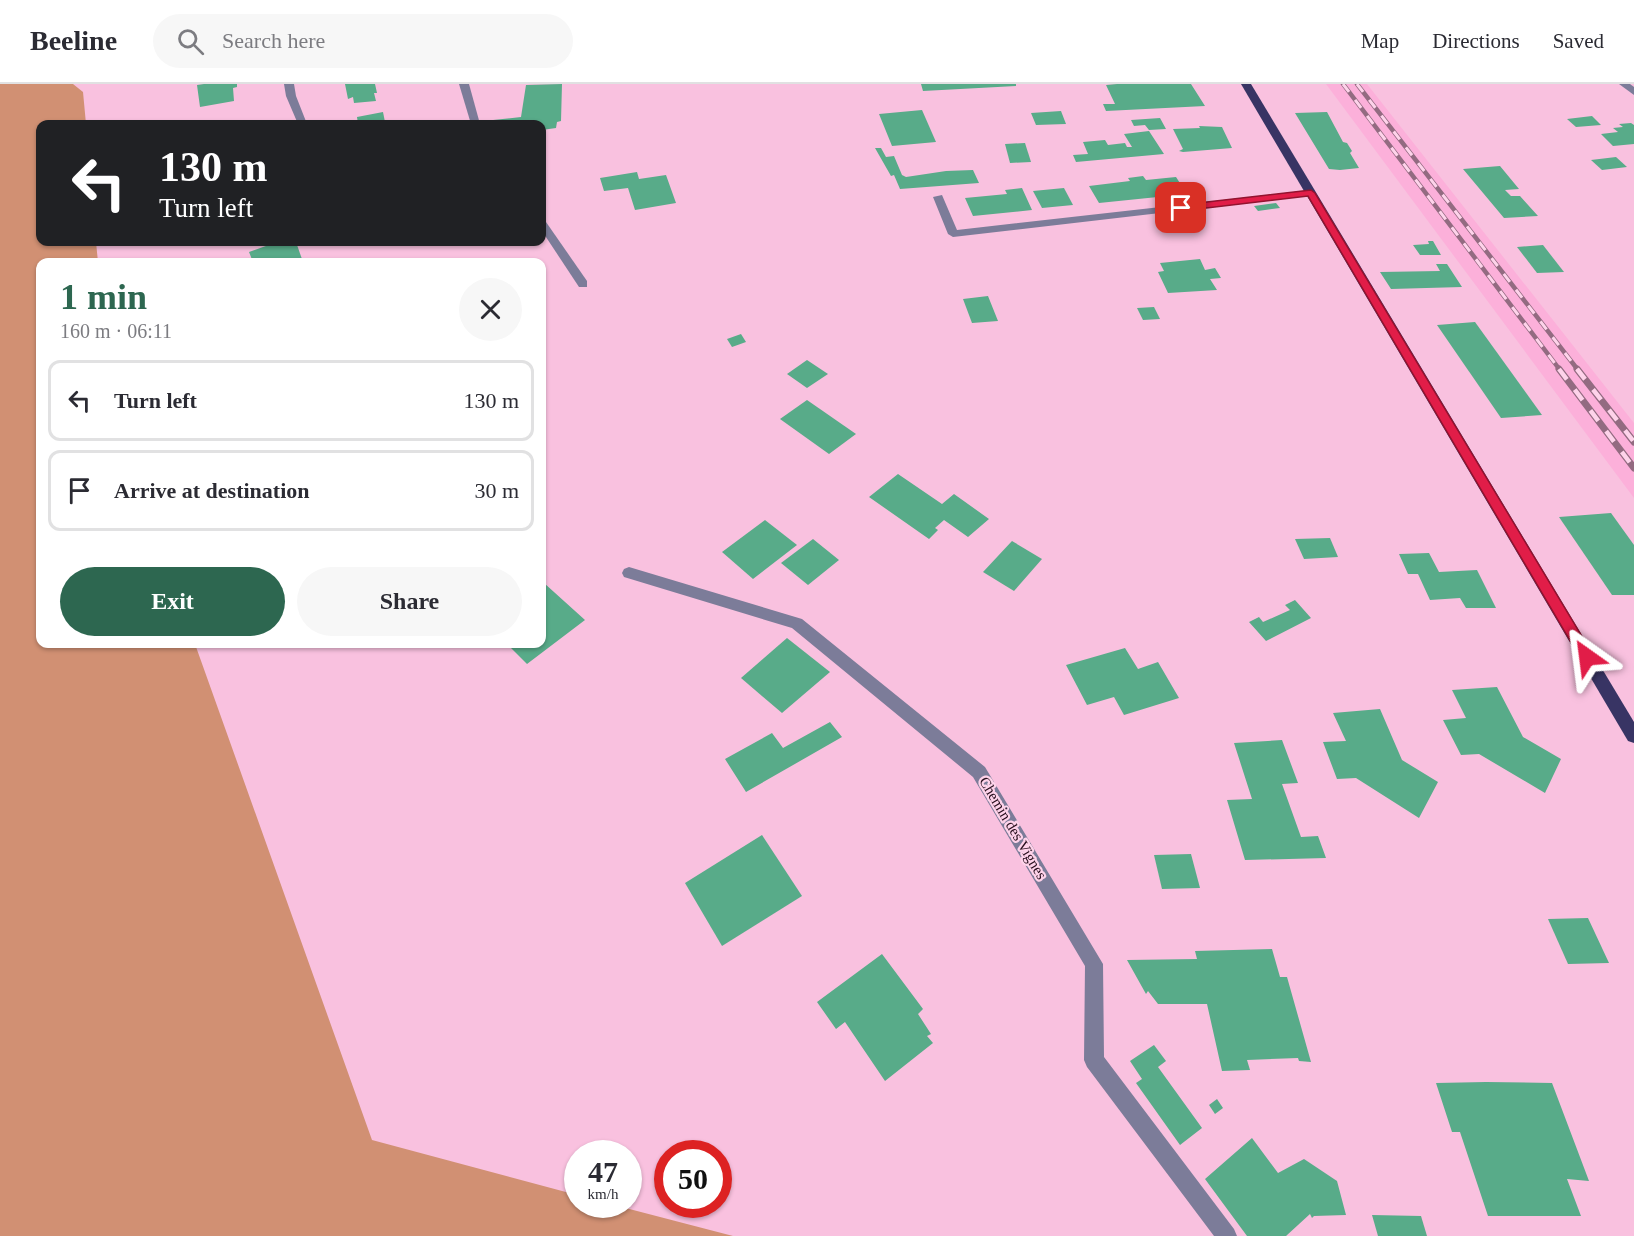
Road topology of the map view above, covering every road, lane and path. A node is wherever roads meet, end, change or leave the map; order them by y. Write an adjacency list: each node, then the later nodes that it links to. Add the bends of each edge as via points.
1 (289, 84): 6 (street)
2 (464, 84): 7 (street)
3 (1246, 84): 8 (main road)
4 (1624, 84): 5 (street)
5 (1634, 92)
6 (301, 120)
7 (475, 120)
8 (1311, 193): 9 (street, via 953,234); 13 (main road)
9 (938, 197)
10 (546, 230): 11 (street)
11 (583, 284)
12 (629, 573): 14 (street, Chemin des Vignes, via 796,623 979,772 1094,964 1094,1060)
13 (1634, 736)
14 (1227, 1236)

